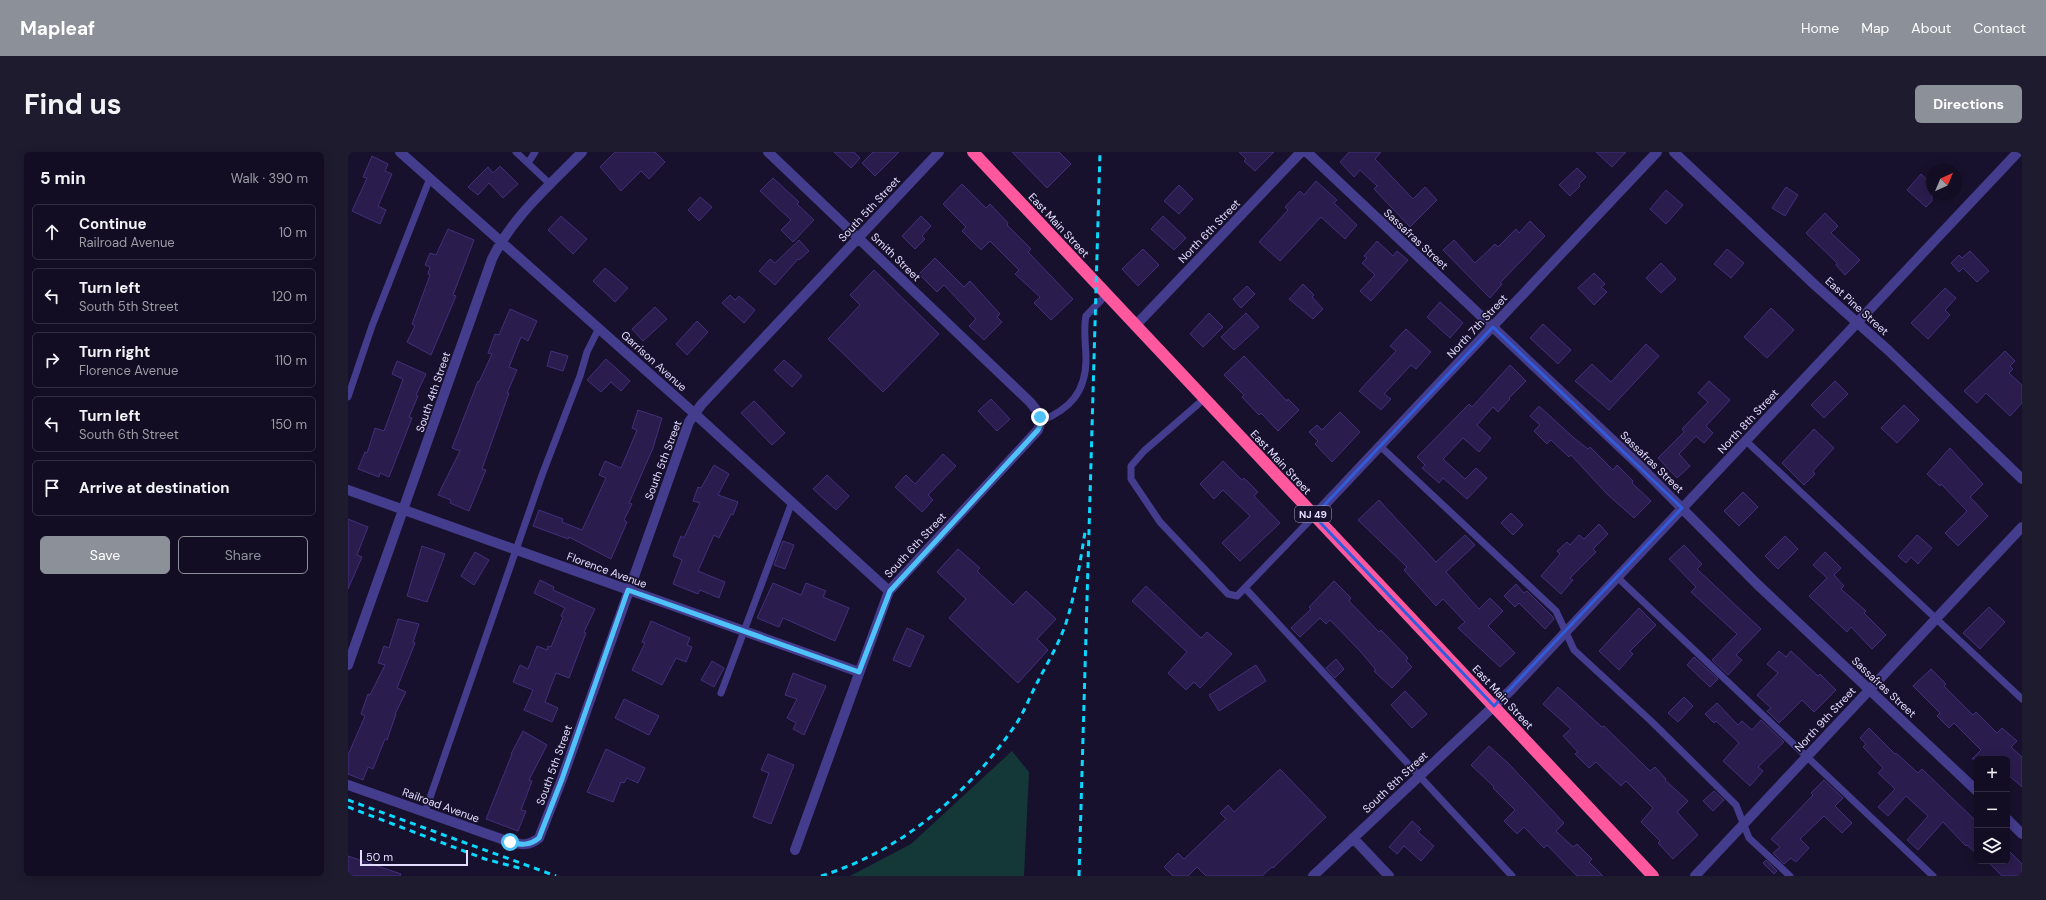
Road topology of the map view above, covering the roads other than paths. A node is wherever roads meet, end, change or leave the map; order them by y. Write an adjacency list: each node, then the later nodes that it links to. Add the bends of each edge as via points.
1 (400, 152): 14 (street, Garrison Avenue)
2 (516, 152): 13 (lane)
3 (535, 152): 13 (lane)
4 (582, 152): 15 (street, South 4th Street)
5 (768, 152): 16 (street, Smith Street)
6 (939, 152): 16 (street, South 5th Street)
7 (973, 152): 18 (highway, East Main Street / NJ 49)
8 (1301, 152): 20 (street, North 6th Street)
9 (1307, 152): 21 (street, Sassafras Street)
10 (1657, 152): 21 (street, North 7th Street)
11 (1674, 152): 19 (street, East Pine Street)
12 (2018, 152): 19 (street, North 8th Street)
13 (528, 163): 15 (lane)
14 (430, 178): 17 (street, Garrison Avenue); 23 (lane, via 372,326)
15 (551, 185): 17 (street, South 4th Street, via 513,224)
16 (858, 238): 25 (street, South 5th Street); 26 (street, Smith Street, via 1030,402)
17 (501, 241): 22 (street, Garrison Avenue); 33 (street, South 4th Street, via 492,259)
18 (1106, 295): 20 (highway, East Main Street / NJ 49); 26 (lane, via 1086,316 1084,379 1068,406 1058,414)
19 (1858, 323): 27 (street, North 8th Street); 29 (street, East Pine Street)
20 (1135, 326): 24 (highway, East Main Street / NJ 49)
21 (1493, 327): 28 (street, North 7th Street); 32 (street, Sassafras Street)
22 (599, 328): 25 (street, Garrison Avenue); 36 (lane, via 587,352)
23 (348, 396)
24 (1204, 399): 34 (highway, East Main Street / NJ 49); 38 (lane, via 1144,451 1131,466 1131,479 1160,522 1228,594 1237,596)
25 (695, 414): 31 (street, Garrison Avenue); 39 (street, South 5th Street, via 682,437)
26 (1041, 421): 40 (street, South 6th Street, via 1038,430)
27 (1746, 441): 32 (street, North 8th Street); 41 (lane)
28 (1380, 446): 34 (street, North 7th Street); 43 (lane, via 1556,611)
29 (2022, 479)
30 (348, 490): 33 (street, Florence Avenue)
31 (792, 502): 40 (street, Garrison Avenue); 42 (lane)
32 (1682, 508): 37 (street, North 8th Street); 46 (street, Sassafras Street, via 1757,584)
33 (404, 510): 36 (street, Florence Avenue); 44 (street, South 4th Street)
34 (1314, 516): 38 (lane); 49 (highway, East Main Street / NJ 49)
35 (2022, 527): 41 (street, North 9th Street)
36 (517, 550): 39 (street, Florence Avenue); 54 (lane)
37 (1617, 577): 43 (street, North 8th Street); 50 (lane)
38 (1244, 588): 51 (lane)
39 (628, 590): 42 (street, Florence Avenue); 59 (street, South 5th Street, via 539,838)
40 (890, 591): 45 (street, South 6th Street)
41 (1935, 619): 46 (street, North 9th Street); 48 (lane)
42 (743, 631): 45 (street, Florence Avenue); 47 (lane)
43 (1566, 632): 49 (street, North 8th Street); 56 (lane, via 1574,650 1736,805)
44 (348, 665)
45 (859, 672): 60 (street, South 6th Street)
46 (1870, 690): 50 (street, North 9th Street); 53 (street, Sassafras Street)
47 (721, 693)
48 (2022, 699)
49 (1494, 706): 51 (street, South 8th Street); 64 (highway, East Main Street / NJ 49)
50 (1807, 756): 56 (street, North 9th Street); 67 (lane)
51 (1419, 777): 58 (street, South 8th Street); 63 (lane)
52 (348, 784): 54 (street, Railroad Avenue)
53 (1974, 788)
54 (425, 812): 59 (street, Railroad Avenue, via 510,842)
55 (2010, 822): 57 (street)
56 (1743, 825): 65 (street, North 9th Street); 66 (lane, via 1749,838)
57 (2022, 834)
58 (1353, 838): 61 (street, South 8th Street); 62 (street)
59 (526, 845)
60 (795, 850)
61 (1313, 876)
62 (1389, 876)
63 (1512, 876)
64 (1653, 876)
65 (1695, 876)
66 (1790, 876)
67 (1933, 876)

